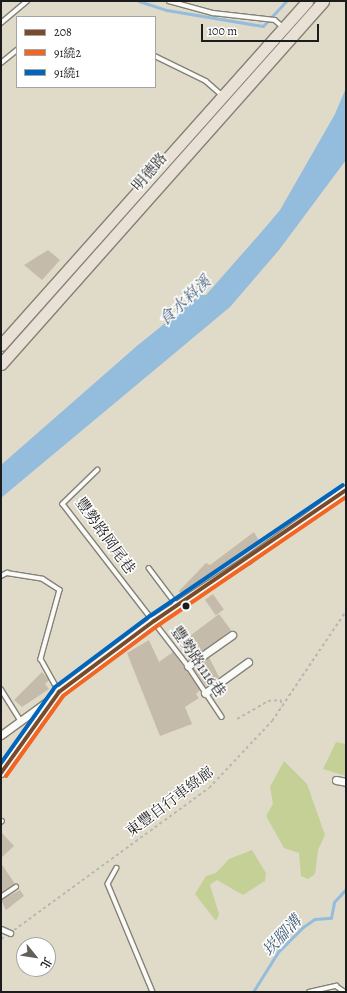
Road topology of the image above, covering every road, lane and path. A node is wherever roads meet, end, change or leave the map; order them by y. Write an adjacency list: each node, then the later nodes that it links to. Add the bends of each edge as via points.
1 (27, 1): 5 (lane)
2 (169, 1): 6 (lane, via 213,13 275,20)
3 (307, 1): 6 (main road, 明德路)
4 (324, 1): 7 (main road, 明德路)
5 (1, 23)
6 (283, 26): 7 (lane); 11 (main road, 明德路)
7 (291, 35): 13 (main road, 明德路)
8 (16, 51): 10 (lane)
9 (156, 56): 11 (lane, via 206,81)
10 (1, 63)
11 (222, 95): 12 (main road, 明德路)
12 (1, 345)
13 (1, 364)
14 (98, 470): 20 (lane, 豐勢路岡尾巷, via 62,504)
15 (346, 490): 18 (street)
16 (149, 568): 18 (lane)
17 (1, 576): 25 (lane, via 7,573 43,579 60,590 41,659)
18 (178, 606): 20 (street)
19 (346, 611): 27 (path, 東豐自行車綠廊)
20 (154, 620): 23 (lane, 豐勢路1116巷); 25 (street)
21 (232, 635): 23 (street)
22 (248, 662): 26 (street)
23 (188, 666): 26 (lane, 豐勢路1116巷)
24 (1, 689): 30 (lane)
25 (59, 692): 30 (street); 32 (street)
26 (205, 693): 28 (lane, 豐勢路1116巷)
27 (282, 707): 29 (path, via 281,700 268,701); 39 (path, 東豐自行車綠廊, via 209,788)
28 (222, 717)
29 (238, 719)
30 (20, 720): 31 (street)
31 (1, 735)
32 (1, 773)
33 (336, 780): 34 (street)
34 (346, 782)
35 (117, 868): 41 (lane, via 108,884)
36 (16, 887): 37 (lane)
37 (1, 897)
38 (1, 928): 39 (street)
39 (10, 933): 40 (path, 東豐自行車綠廊)
40 (1, 939)
41 (153, 992)
42 (309, 992): 43 (lane, via 336,986)
43 (345, 992)

